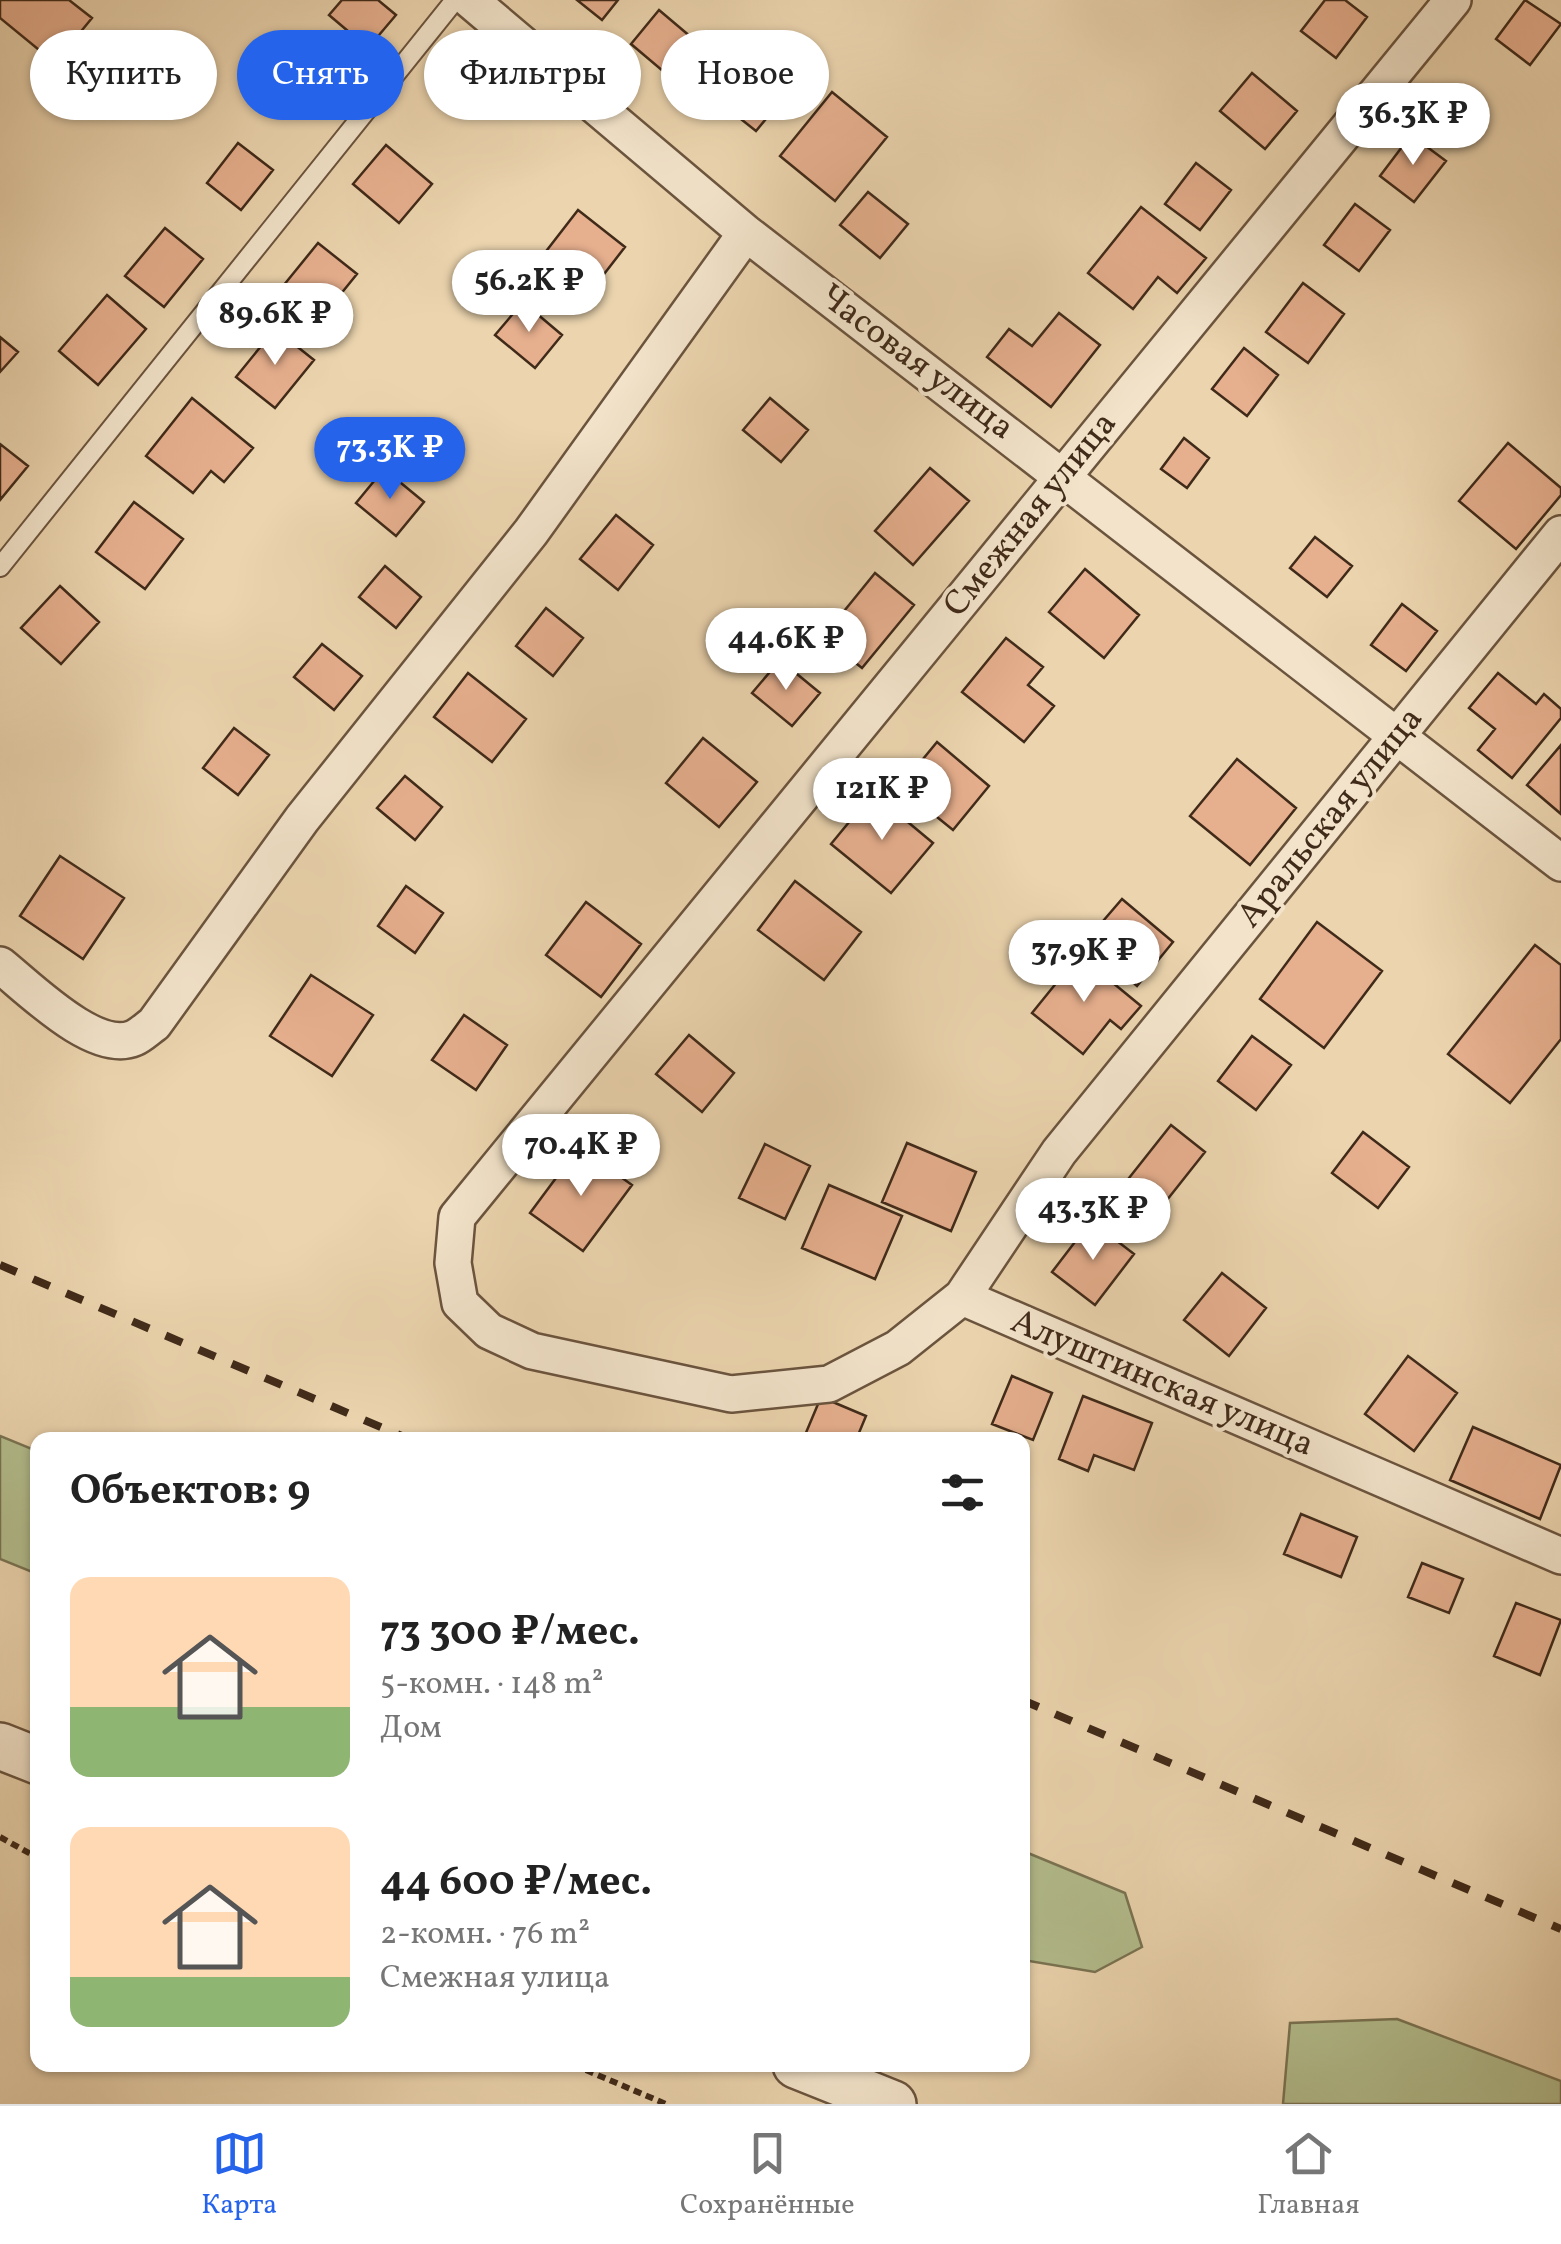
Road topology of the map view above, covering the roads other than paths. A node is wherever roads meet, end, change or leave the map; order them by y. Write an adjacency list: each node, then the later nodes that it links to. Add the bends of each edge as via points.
1 (455, 0): 7 (lane)
2 (470, 0): 4 (street, Часовая улица)
3 (1453, 0): 5 (street, Смежная улица)
4 (746, 233): 5 (street, Часовая улица); 10 (street, via 531,532 302,819 154,1024 132,1039 107,1040 78,1026)
5 (1064, 476): 8 (street, Часовая улица); 11 (street, Смежная улица, via 458,1216 453,1263 460,1303 489,1331 532,1351 731,1394 829,1384 898,1348)
6 (1561, 534): 8 (street, Аральская улица)
7 (0, 568)
8 (1397, 737): 9 (street, Часовая улица); 11 (street, Аральская улица, via 1059,1152)
9 (1561, 863)
10 (0, 965)
11 (962, 1298): 12 (street, Алуштинская улица)
12 (1561, 1556)
13 (0, 1746): 14 (street)
14 (30, 1758)
15 (813, 2072): 16 (street)
16 (893, 2104)

